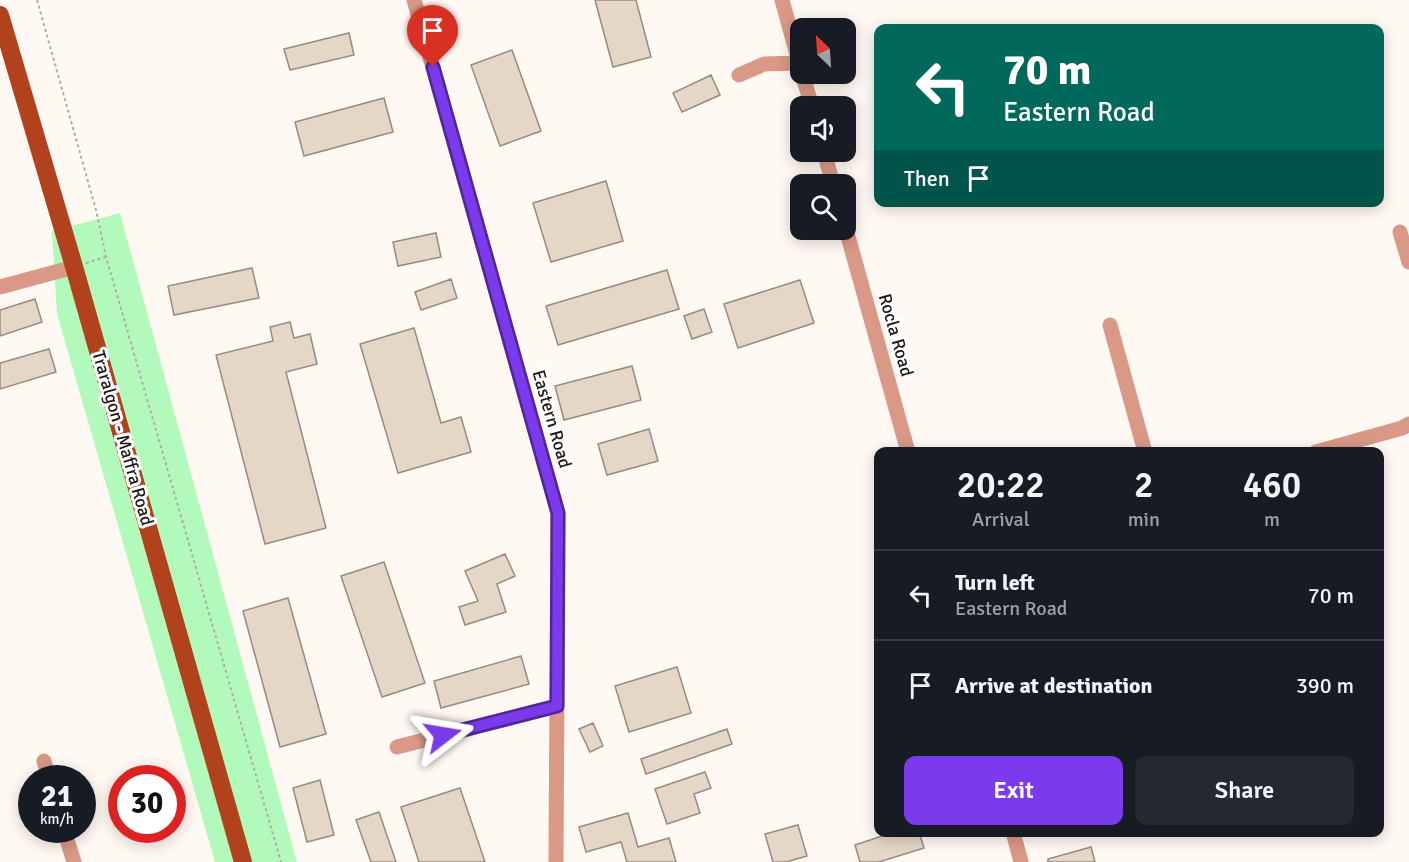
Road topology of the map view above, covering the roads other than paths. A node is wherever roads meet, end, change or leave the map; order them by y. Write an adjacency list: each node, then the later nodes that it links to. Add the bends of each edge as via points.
1 (414, 0): 17 (street, Eastern Road, via 558,513)
2 (782, 0): 4 (street)
3 (0, 15): 10 (main road, Traralgon - Maffra Road)
4 (790, 29)
5 (790, 67): 6 (street, via 764,64)
6 (739, 75)
7 (1400, 232): 9 (street)
8 (849, 240): 14 (street, Rocla Road)
9 (1409, 262)
10 (74, 267): 11 (street); 24 (main road, Traralgon - Maffra Road)
11 (0, 287)
12 (1110, 325): 15 (street)
13 (1409, 424): 16 (street)
14 (907, 447)
15 (1144, 447)
16 (1334, 447)
17 (557, 706): 18 (street); 25 (street, Eastern Road)
18 (397, 747)
19 (44, 761): 20 (street)
20 (45, 765)
21 (1014, 837): 26 (street)
22 (68, 843): 23 (street)
23 (74, 862)
24 (243, 862)
25 (556, 862)
26 (1022, 862)

